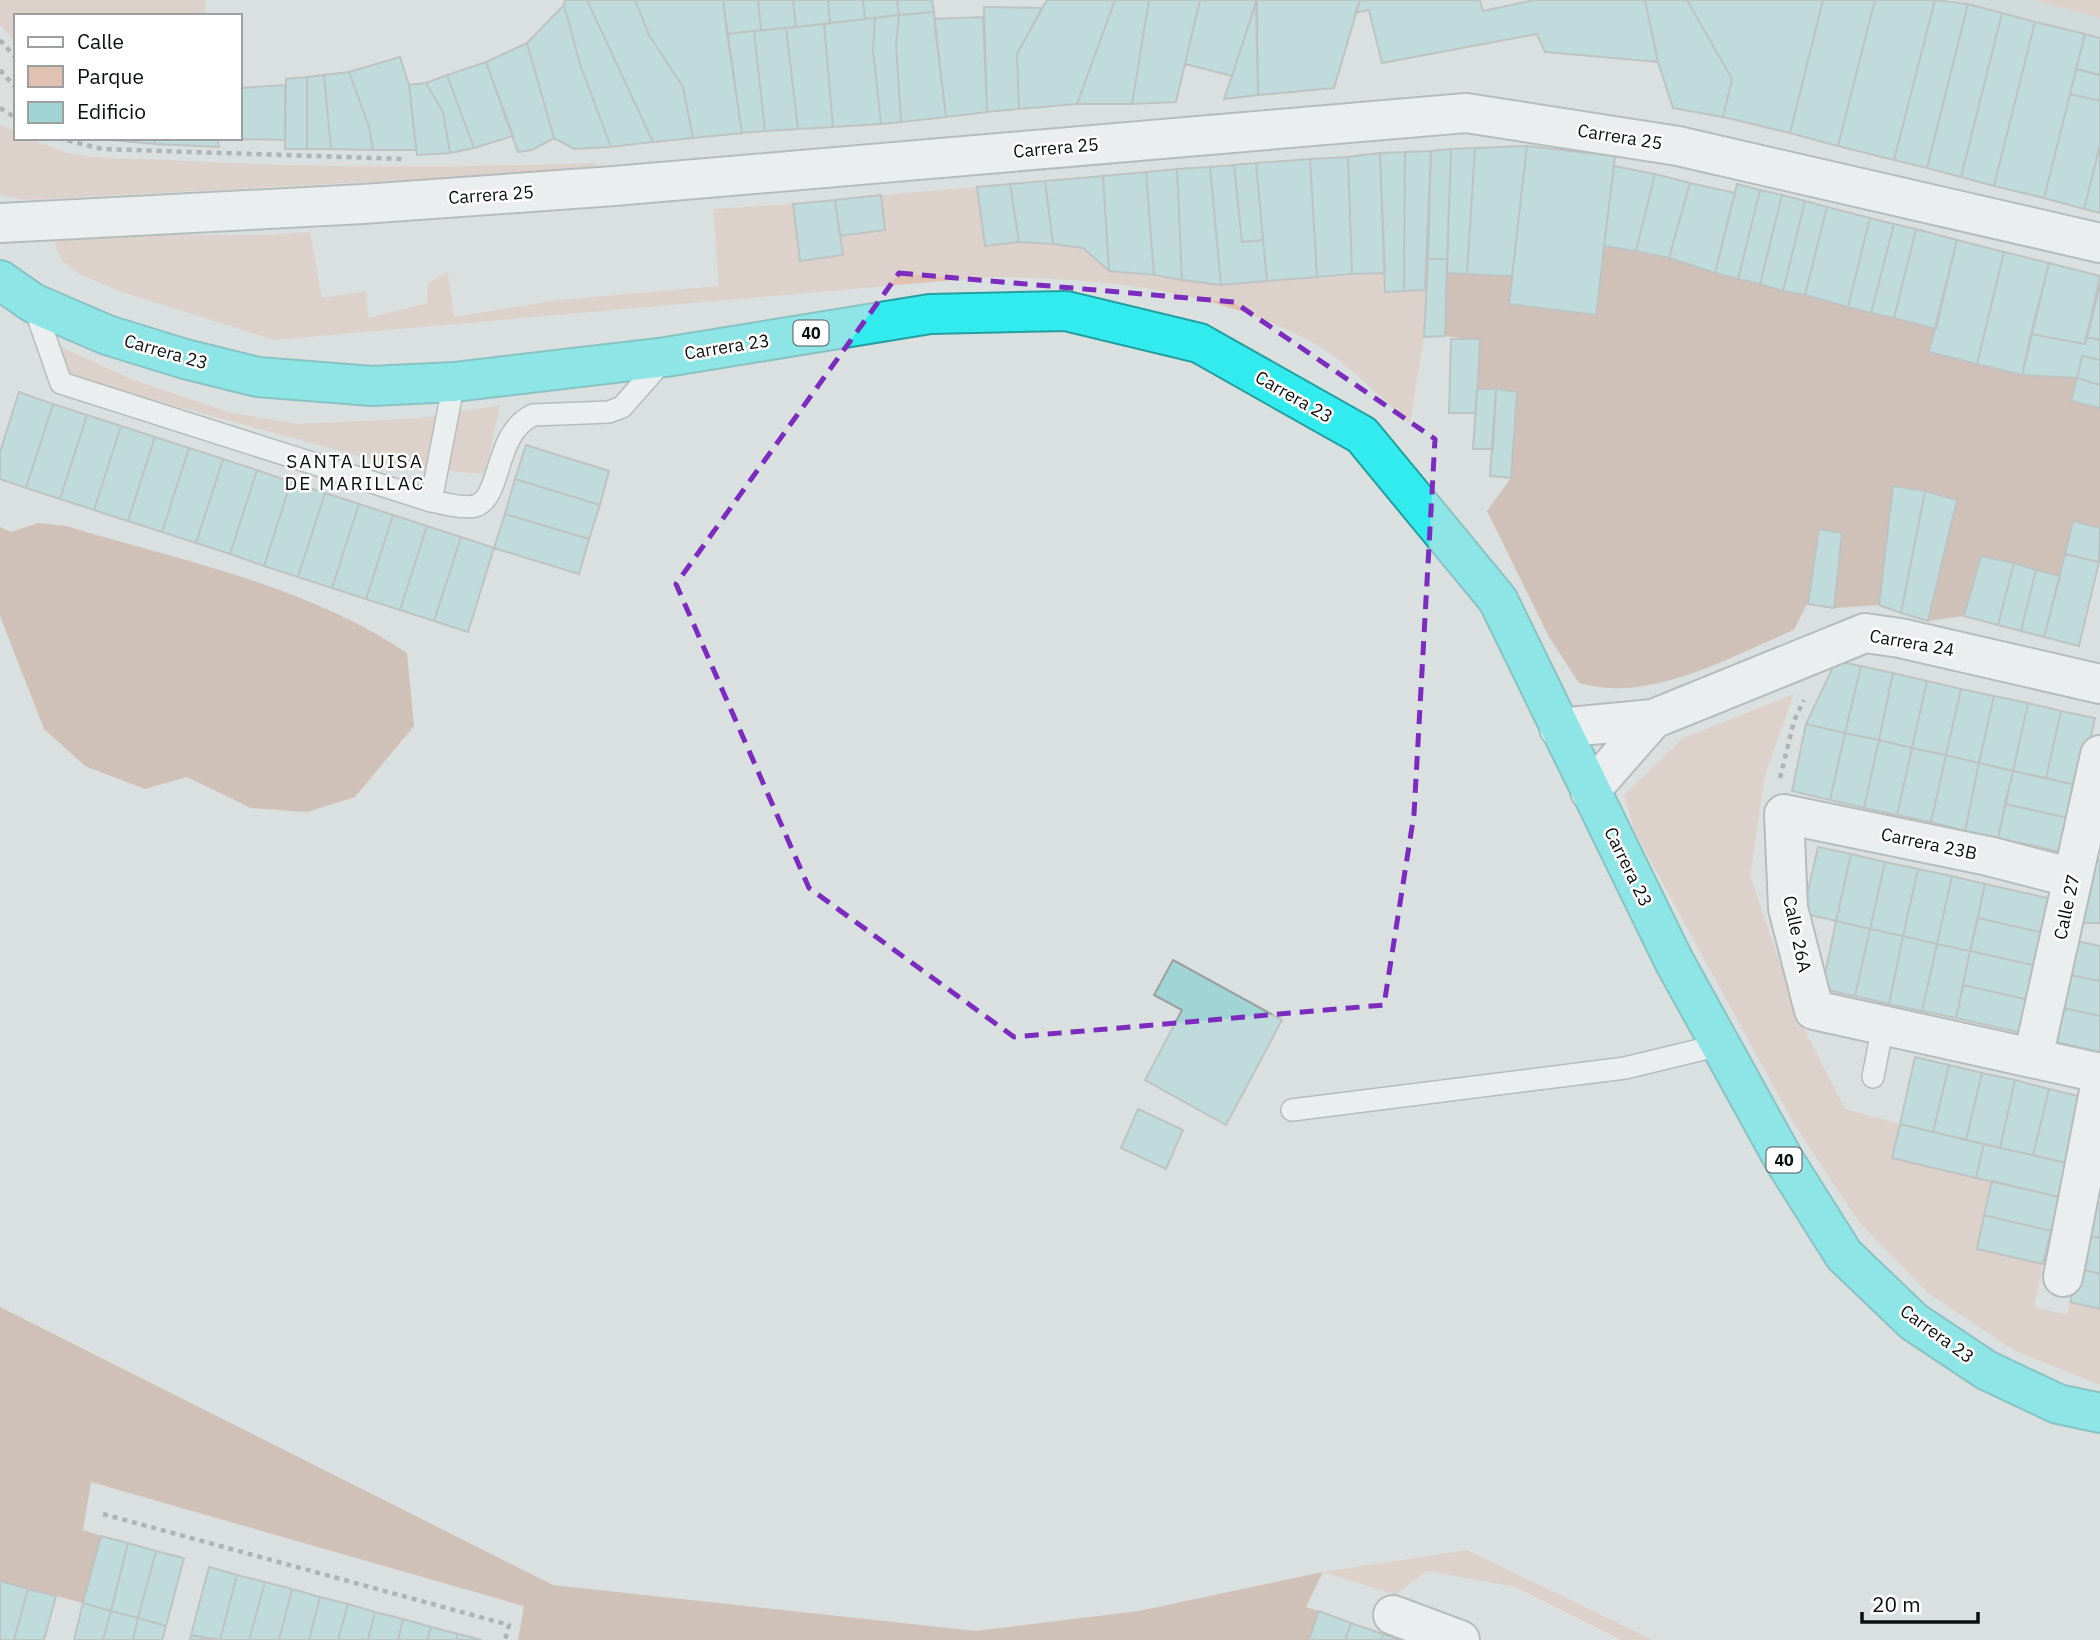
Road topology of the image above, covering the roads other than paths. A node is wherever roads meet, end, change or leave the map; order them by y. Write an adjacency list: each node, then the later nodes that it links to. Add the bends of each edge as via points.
1 (0, 223): 2 (street, Carrera 25, via 572,189 1466,113 1678,146)
2 (2100, 243)
3 (0, 280): 4 (highway, Carrera 23 / 40)
4 (33, 303): 6 (highway, Carrera 23 / 40, via 107,335 258,377 372,386); 7 (lane, via 61,383)
5 (666, 357): 6 (highway, Carrera 23 / 40); 7 (lane, via 622,407 609,412 533,415 522,421 511,432 490,492 482,502 472,507); 10 (highway, Carrera 23 / 40, via 930,314 1066,311 1199,343 1362,435 1498,600)
6 (454, 382): 7 (lane)
7 (431, 501)
8 (2100, 684): 9 (street, Carrera 24, via 1865,633)
9 (1653, 719): 10 (street, Carrera 24); 12 (street, Carrera 24)
10 (1559, 728): 12 (highway, Carrera 23 / 40)
11 (2100, 755): 14 (street, Calle 27)
12 (1590, 790): 16 (highway, Carrera 23 / 40)
13 (1784, 814): 14 (street, Carrera 23B); 15 (street, Calle 26A, via 1788,908 1814,1010)
14 (2073, 878): 17 (street, Calle 27)
15 (1883, 1026): 17 (street); 19 (lane)
16 (1720, 1045): 21 (lane, via 1625,1068); 23 (highway, Carrera 23 / 40, via 1844,1255 1914,1322 1986,1370 2058,1404)
17 (2034, 1058): 18 (street)
18 (2100, 1073)
19 (1873, 1077)
20 (2100, 1086): 22 (street)
21 (1292, 1110)
22 (2063, 1277)
23 (2100, 1413)
24 (1393, 1615): 25 (street)
25 (1460, 1640)

